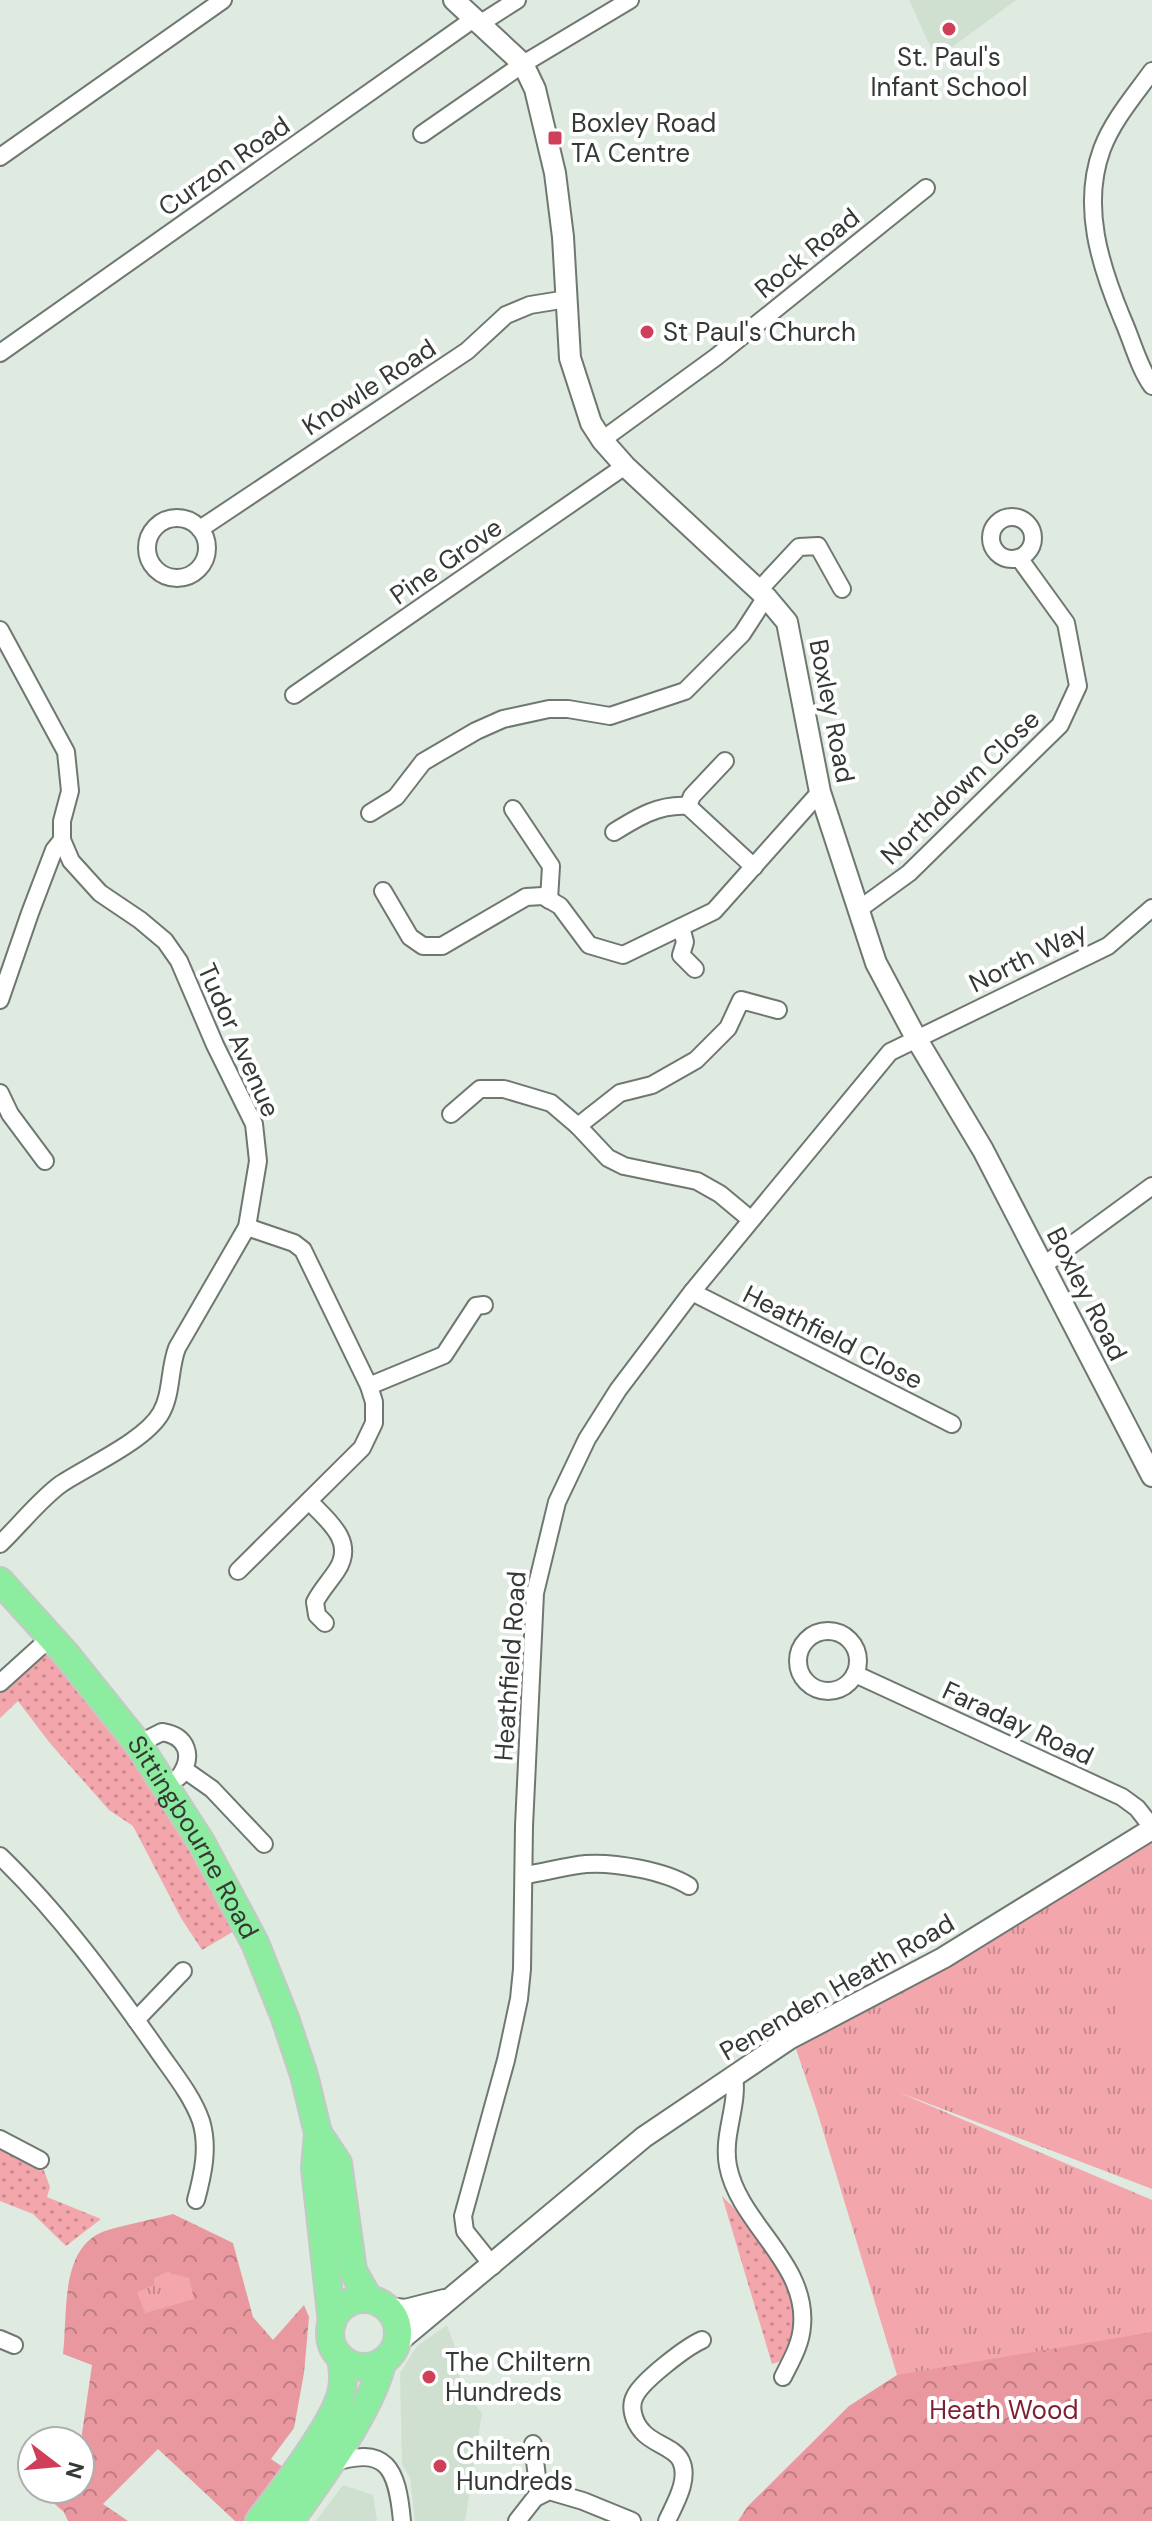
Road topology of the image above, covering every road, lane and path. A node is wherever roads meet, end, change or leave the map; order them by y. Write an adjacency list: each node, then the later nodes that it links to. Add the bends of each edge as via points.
1 (223, 0): 9 (street)
2 (454, 0): 5 (street, Boxley Road)
3 (517, 0): 5 (street, Curzon Road)
4 (630, 0): 6 (street)
5 (478, 21): 6 (street, Boxley Road); 12 (street, Curzon Road)
6 (523, 64): 8 (street); 11 (street, Boxley Road, via 535,89 555,173)
7 (1152, 71): 13 (street, via 1106,141 1093,200 1103,266)
8 (422, 134)
9 (0, 157)
10 (926, 188): 14 (street, Rock Road, via 716,357)
11 (567, 299): 14 (street, Boxley Road, via 570,358 591,423); 16 (street, Knowle Road, via 506,315 467,351)
12 (0, 353)
13 (1152, 386)
14 (602, 440): 15 (street, Boxley Road)
15 (625, 466): 19 (street, Boxley Road); 21 (street, Pine Grove)
16 (200, 529)
17 (1019, 558): 33 (street, Northdown Close, via 1066,623 1078,686 1060,725 909,873)
18 (842, 589): 19 (street, via 818,546 799,547)
19 (762, 594): 23 (street, Boxley Road, via 787,622); 26 (street, via 742,634 685,691 610,716 549,709 503,719 423,762 403,790)
20 (2, 639): 28 (street, via 66,752 70,791)
21 (294, 695)
22 (725, 761): 24 (street)
23 (820, 792): 29 (street); 33 (street, Boxley Road)
24 (688, 806): 27 (street, via 660,807); 29 (street)
25 (513, 809): 31 (street, via 551,866)
26 (370, 813)
27 (614, 832)
28 (62, 840): 36 (street, via 44,875); 45 (street, Tudor Avenue, via 71,861 100,893 165,941 179,961 254,1124 258,1161)
29 (754, 867): 34 (street, via 714,911)
30 (383, 891): 31 (street, via 410,937 423,946 442,946 526,897)
31 (549, 900): 34 (street, via 560,906 589,945 623,955)
32 (1152, 908): 38 (street, North Way, via 1108,946)
33 (858, 910): 38 (street, Boxley Road, via 876,963)
34 (681, 927): 35 (street, via 681,955)
35 (695, 969)
36 (0, 1000)
37 (778, 1010): 41 (street, via 741,1000 728,1028 696,1060 652,1085 620,1093)
38 (916, 1038): 44 (street, Heathfield Road, via 890,1052 873,1070); 46 (street, Boxley Road)
39 (0, 1093): 42 (street)
40 (451, 1114): 41 (street, via 480,1089 504,1089 551,1103)
41 (578, 1126): 44 (street, via 608,1158 697,1181)
42 (45, 1161)
43 (1152, 1186): 46 (street)
44 (750, 1219): 47 (street, Heathfield Road)
45 (247, 1227): 49 (street, via 303,1250); 53 (street, Tudor Avenue, via 177,1348 165,1404 154,1423 60,1485)
46 (1044, 1265): 51 (street, Boxley Road)
47 (692, 1292): 50 (street, Heathfield Close); 65 (street, Heathfield Road, via 587,1439 546,1538 531,1649)
48 (484, 1305): 49 (street, via 476,1306 444,1355)
49 (369, 1386): 52 (street, via 375,1412 368,1440)
50 (952, 1424)
51 (1150, 1468)
52 (309, 1501): 54 (street); 56 (street, via 341,1535 344,1550 315,1602)
53 (0, 1544)
54 (238, 1571)
55 (0, 1581): 57 (highway, Sittingbourne Road)
56 (325, 1623)
57 (51, 1637): 59 (street); 60 (highway, Sittingbourne Road)
58 (855, 1674): 62 (street, Faraday Road, via 1122,1797)
59 (0, 1683)
60 (138, 1744): 61 (highway, Sittingbourne Road); 61 (street, via 162,1732 185,1743 188,1752)
61 (176, 1779): 63 (street, via 212,1789); 70 (highway, Sittingbourne Road, via 201,1842 255,1943 304,2075)
62 (1152, 1828): 69 (street, Penenden Heath Road, via 943,1958 789,2039)
63 (264, 1844)
64 (0, 1856): 68 (street, via 72,1936)
65 (525, 1875): 66 (street, via 607,1864 670,1875); 74 (street, Heathfield Road, via 514,2026 463,2216 465,2231)
66 (689, 1886)
67 (183, 1971): 68 (street)
68 (136, 2020): 73 (street, via 200,2120 205,2156)
69 (734, 2075): 74 (street, Penenden Heath Road, via 644,2137); 81 (street, via 736,2097 726,2134 728,2167 736,2193 779,2256 801,2307 801,2336)
70 (318, 2133): 76 (highway, Sittingbourne Road, via 338,2163 353,2271); 77 (highway, Sittingbourne Road, via 315,2168)
71 (0, 2139): 72 (street)
72 (40, 2160)
73 (196, 2200)
74 (493, 2266): 75 (street, Penenden Heath Road)
75 (448, 2299): 76 (street, Penenden Heath Road, via 405,2310); 79 (street, Penenden Heath Road)
76 (378, 2303): 77 (highway, via 355,2300 343,2306); 79 (highway, via 398,2324)
77 (332, 2323): 80 (highway, via 331,2342)
78 (702, 2340): 92 (street, via 679,2353 633,2399 638,2427 683,2466)
79 (390, 2353): 80 (highway, via 360,2367); 82 (highway)
80 (341, 2358): 87 (highway, via 338,2403)
81 (783, 2377)
82 (361, 2412): 84 (street, via 364,2442); 85 (highway)
83 (533, 2444): 86 (street)
84 (372, 2457): 85 (street); 89 (street, via 393,2474)
85 (328, 2465): 88 (highway)
86 (539, 2494): 90 (street); 91 (street, via 559,2493)
87 (259, 2521)
88 (290, 2521)
89 (402, 2521)
90 (517, 2521)
91 (632, 2521)
92 (667, 2521)

